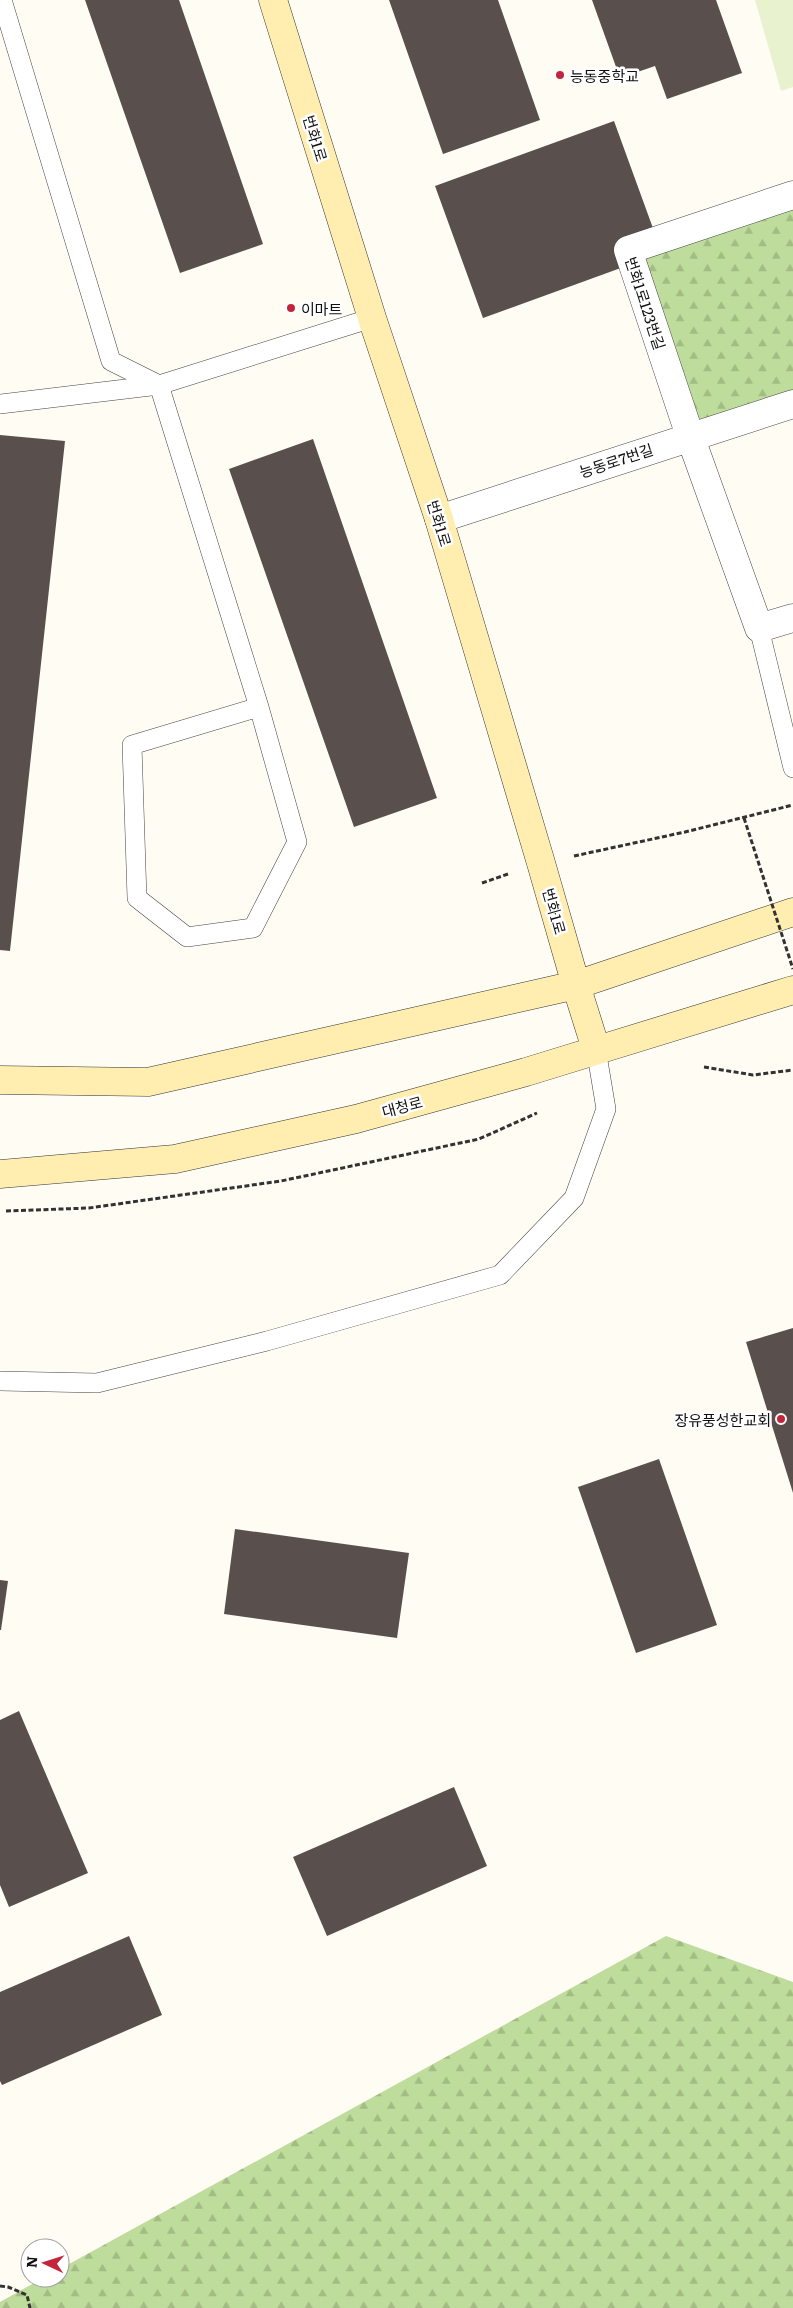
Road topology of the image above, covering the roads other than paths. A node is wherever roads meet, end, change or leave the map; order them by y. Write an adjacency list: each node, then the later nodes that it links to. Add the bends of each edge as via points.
1 (2, 0): 5 (lane, via 111,361)
2 (273, 0): 4 (main road, 번화1로)
3 (793, 195): 8 (street, 번화1로123번길, via 628,250)
4 (372, 318): 5 (lane); 9 (main road, 번화1로)
5 (159, 385): 6 (lane); 12 (lane)
6 (0, 404)
7 (793, 404): 8 (street, 능동로7번길)
8 (690, 436): 9 (street, 능동로7번길); 11 (street)
9 (439, 519): 15 (main road, 번화1로)
10 (793, 618): 11 (street)
11 (759, 628): 13 (lane)
12 (259, 707): 12 (lane, via 297,842 253,928 187,937 137,898 132,745)
13 (793, 768)
14 (793, 912): 15 (main road)
15 (576, 985): 17 (main road, 번화1로); 18 (main road, via 148,1082)
16 (793, 990): 17 (main road, 대청로)
17 (596, 1049): 19 (main road, 대청로, via 356,1119 175,1159); 20 (lane, via 606,1109 574,1198 500,1275 267,1341 97,1383)
18 (0, 1080)
19 (0, 1174)
20 (0, 1381)

